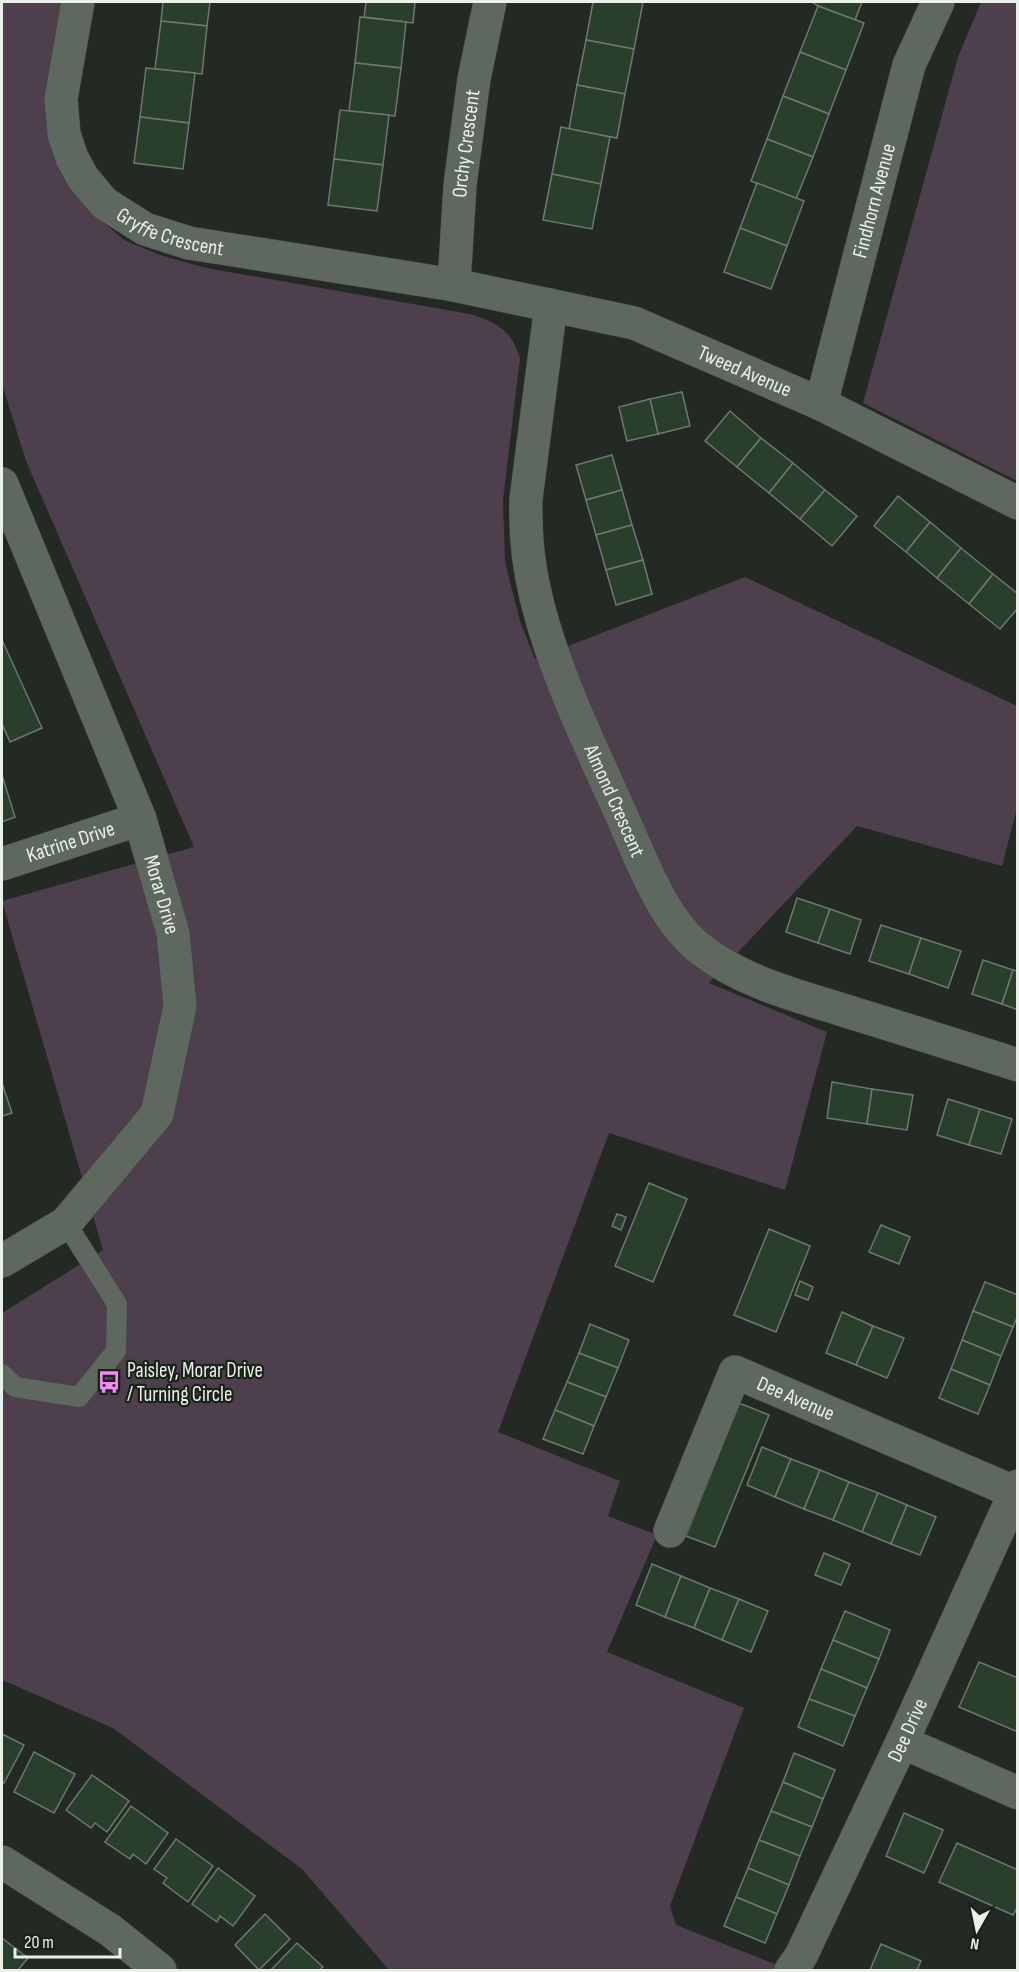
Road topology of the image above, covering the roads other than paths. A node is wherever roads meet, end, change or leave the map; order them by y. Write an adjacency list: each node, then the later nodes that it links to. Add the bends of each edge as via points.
1 (78, 2): 4 (street, Gryffe Crescent, via 60,113 72,158 104,203 145,229 189,243)
2 (490, 2): 4 (street, Orchy Crescent, via 474,79)
3 (938, 2): 6 (street, Findhorn Avenue, via 909,65)
4 (454, 285): 5 (street, Tweed Avenue)
5 (551, 305): 6 (street, Tweed Avenue, via 634,323); 11 (street, Almond Crescent, via 526,499 531,576 549,645 601,770 664,905 683,933 730,969 776,988)
6 (821, 404): 8 (street, Tweed Avenue)
7 (3, 491): 9 (street, Morar Drive)
8 (1017, 503)
9 (140, 819): 10 (street, Katrine Drive); 12 (street, Morar Drive, via 173,933 180,1006 157,1114)
10 (2, 864)
11 (1017, 1065)
12 (66, 1223): 13 (street, Morar Drive); 14 (lane, via 117,1304 116,1351 79,1397 15,1387)
13 (2, 1261)
14 (2, 1374)
15 (1016, 1489): 16 (street, Dee Avenue, via 735,1372); 17 (street, Dee Drive)
16 (670, 1531)
17 (902, 1742): 18 (street); 21 (street, Dee Drive)
18 (1017, 1793)
19 (2, 1862): 20 (street, via 110,1930)
20 (160, 1971)
21 (791, 1971)

